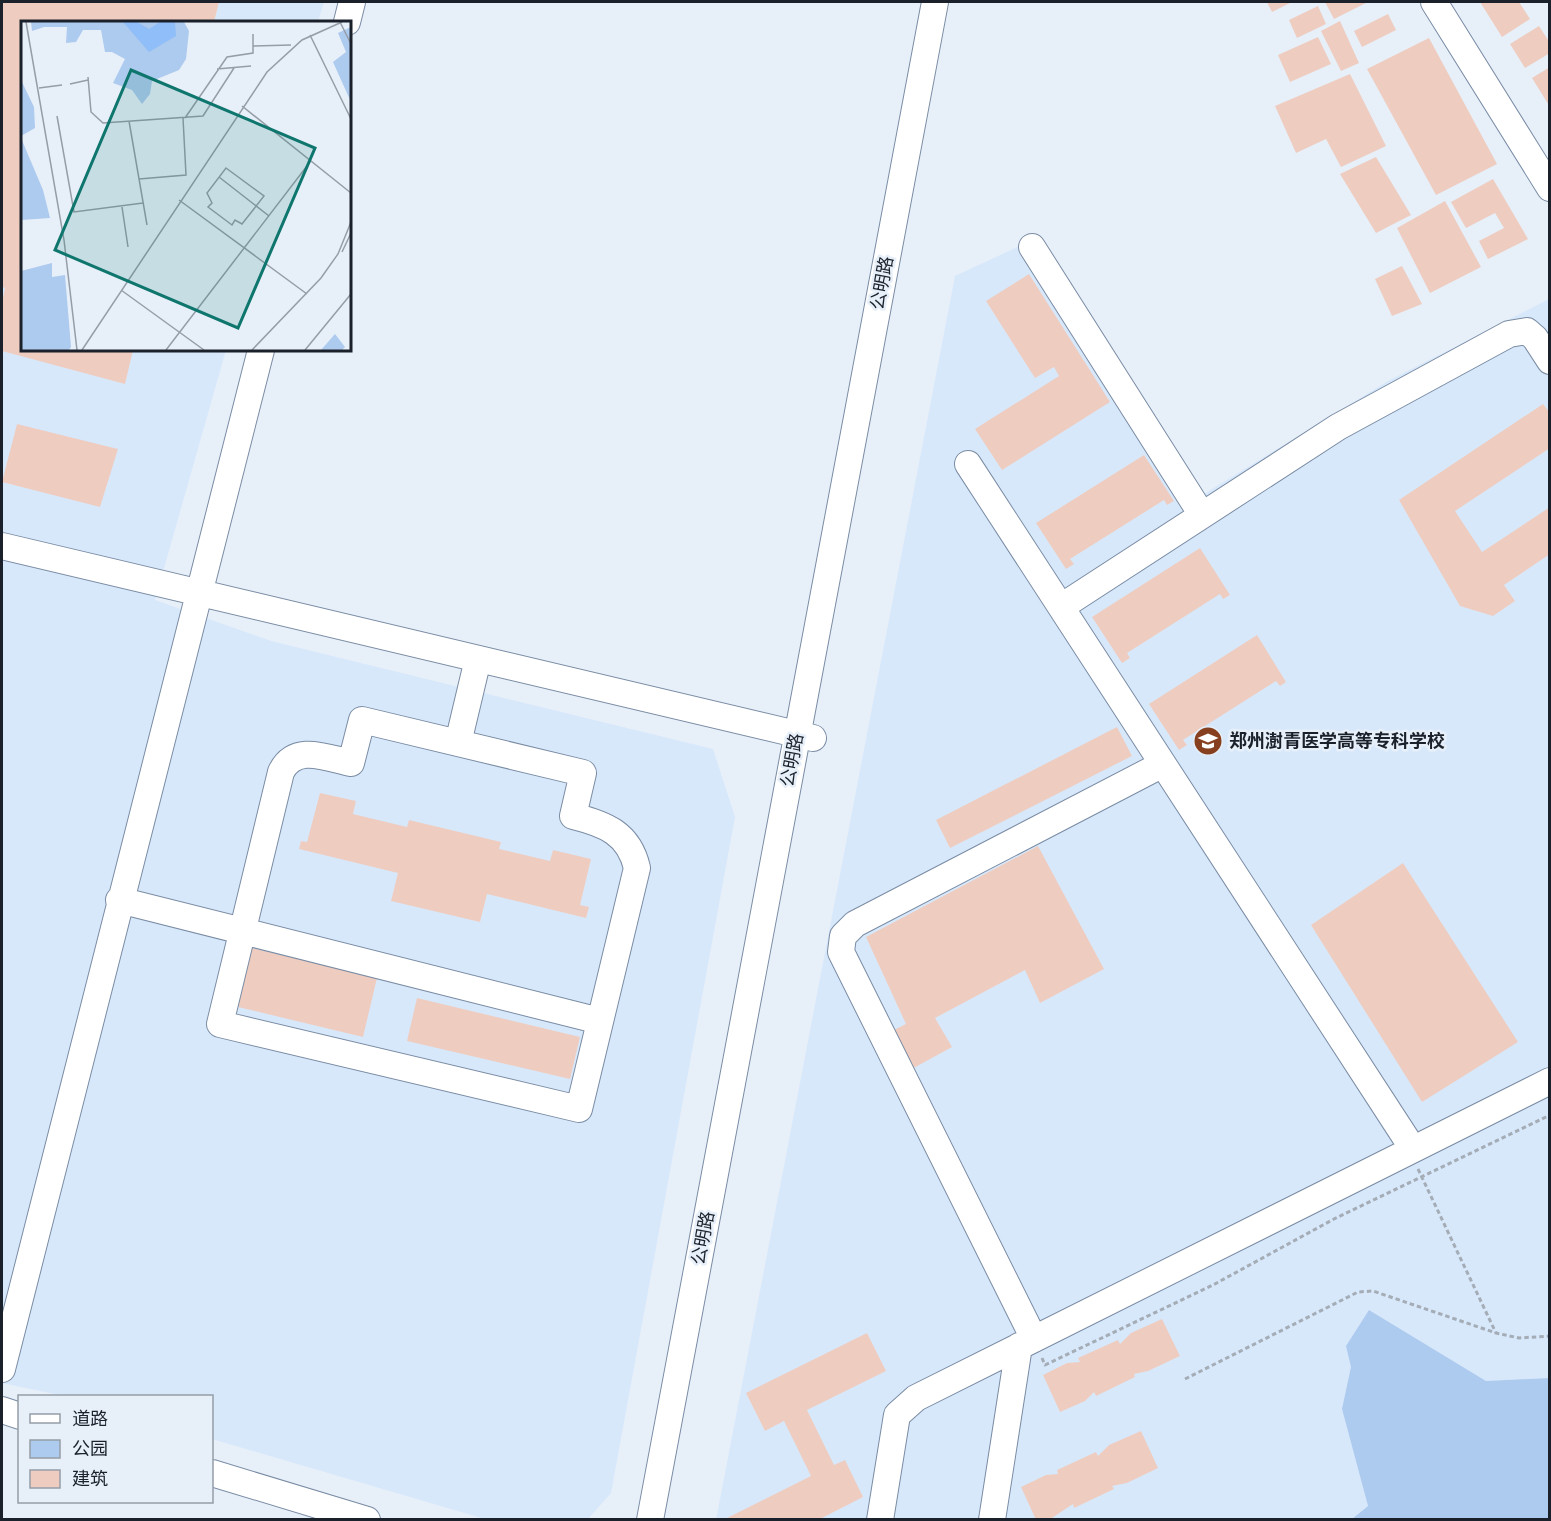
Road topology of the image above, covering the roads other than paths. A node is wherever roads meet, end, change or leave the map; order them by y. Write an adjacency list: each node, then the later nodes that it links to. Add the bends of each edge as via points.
1 (352, 2): 6 (street)
2 (935, 2): 18 (street, 公明路)
3 (952, 2): 18 (street, 公明路)
4 (1434, 2): 8 (street)
5 (1454, 2): 7 (street)
6 (346, 21)
7 (1550, 156)
8 (1550, 188)
9 (1032, 247): 13 (street)
10 (261, 351): 15 (street)
11 (1550, 361): 13 (street, via 1527,331 1509,334 1338,428)
12 (968, 464): 16 (street)
13 (1202, 515): 16 (street)
14 (2, 546): 15 (street)
15 (198, 592): 17 (street); 21 (street)
16 (1061, 607): 20 (street)
17 (478, 659): 18 (street); 19 (street)
18 (805, 736): 32 (street, 公明路); 33 (street, 公明路)
19 (458, 743): 22 (street, via 362,720 351,763 308,753 290,760 281,772); 23 (street, via 583,773 573,816 602,823 621,837 634,856 637,868)
20 (1163, 764): 25 (street); 26 (street, via 855,924 843,936 841,952)
21 (119, 900): 22 (street); 27 (street)
22 (243, 929): 23 (street, via 271,940); 23 (street, via 220,1024 579,1109)
23 (600, 1021)
24 (1550, 1081): 25 (street)
25 (1411, 1150): 26 (street)
26 (1027, 1343): 34 (street, via 916,1398 897,1414); 35 (street)
27 (2, 1369)
28 (2, 1410): 29 (street)
29 (18, 1415)
30 (213, 1473): 31 (street)
31 (367, 1520)
32 (650, 1520)
33 (667, 1520)
34 (880, 1520)
35 (992, 1520)

